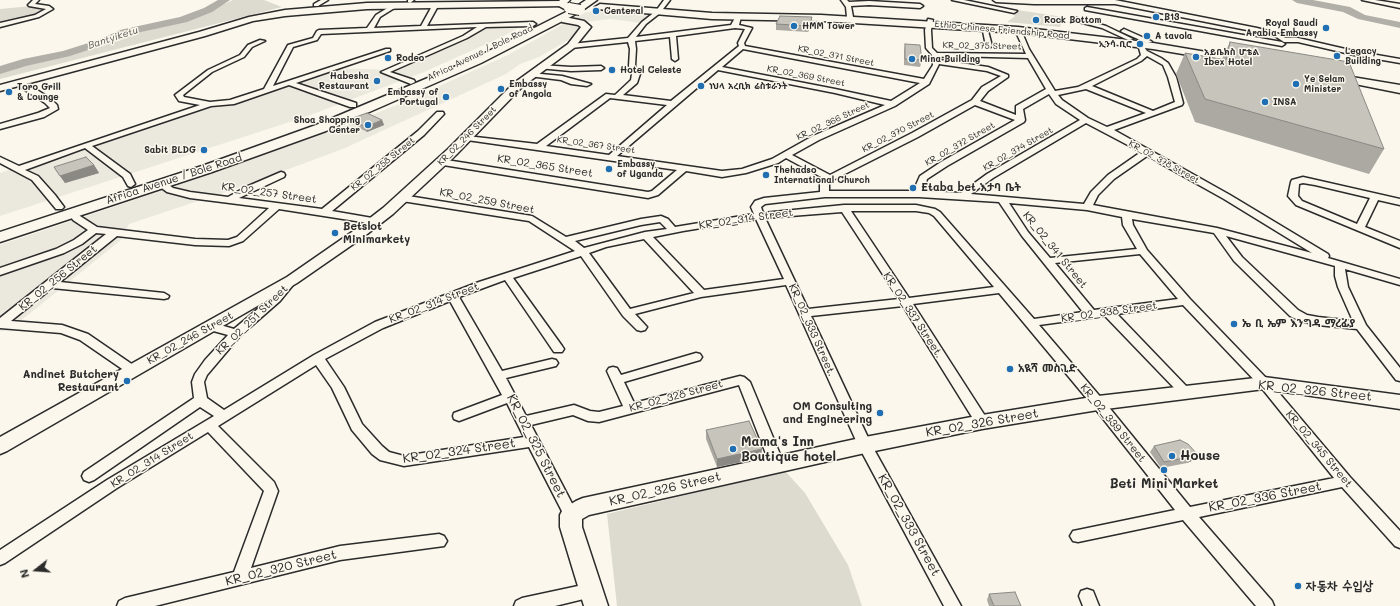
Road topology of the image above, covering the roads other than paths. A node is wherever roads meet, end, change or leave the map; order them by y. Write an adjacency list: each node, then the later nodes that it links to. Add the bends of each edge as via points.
1 (36, 0): 25 (street, via 31,5 47,6 50,9 37,16)
2 (325, 0): 11 (street)
3 (410, 0): 9 (street); 11 (street)
4 (453, 0): 9 (street)
5 (667, 0): 17 (street)
6 (955, 0): 18 (street)
7 (996, 0): 35 (street, via 1110,2 1257,30 1277,35)
8 (1365, 0): 15 (street)
9 (437, 2): 12 (street); 13 (street); 28 (street)
10 (846, 2): 14 (street); 20 (street)
11 (316, 5): 52 (street, via 257,15)
12 (589, 5): 17 (main road, Ethio-Chinese Friendship Road); 24 (main road, Africa Avenue / Bole Road); 36 (street, KR_02_246 Street, via 581,23 586,26); 72 (main road, Africa Avenue / Bole Road, via 558,15 461,64 367,105); 73 (main road, Africa Avenue / Bole Road, via 477,61); 73 (main road, Africa Avenue / Bole Road, via 473,68 379,108)
13 (394, 6): 29 (street, via 378,16); 55 (street, via 315,9 272,15)
14 (920, 6)
15 (1400, 6)
16 (1087, 9): 19 (street)
17 (658, 11): 20 (main road, Ethio-Chinese Friendship Road); 22 (main road, Ethio-Chinese Friendship Road); 32 (street)
18 (1014, 11)
19 (1111, 14): 35 (street); 38 (street, via 1107,23)
20 (850, 17): 23 (main road, Ethio-Chinese Friendship Road)
21 (1073, 19): 33 (street, via 1104,27)
22 (736, 22): 23 (main road, Ethio-Chinese Friendship Road, via 821,18); 31 (street); 39 (street, via 749,28 741,43)
23 (929, 22): 27 (main road, Ethio-Chinese Friendship Road); 33 (main road, Ethio-Chinese Friendship Road, via 969,19); 44 (street, via 929,48)
24 (534, 24): 26 (street); 53 (main road, Africa Avenue / Bole Road, via 486,49)
25 (0, 25)
26 (485, 25): 28 (street); 53 (street, via 465,37 384,72)
27 (984, 27): 30 (main road, Ethio-Chinese Friendship Road); 37 (street)
28 (423, 28): 29 (street)
29 (369, 30): 62 (street, via 319,32 315,39 292,44)
30 (1018, 30): 38 (main road, Ethio-Chinese Friendship Road); 42 (street, KR_02_378 Street)
31 (673, 34): 32 (street); 45 (street)
32 (631, 39): 36 (street); 64 (street, via 632,66 636,74 634,81)
33 (1130, 39): 38 (main road, Ethio-Chinese Friendship Road)
34 (262, 41): 66 (street, via 250,46 242,56 210,71 179,96 182,99)
35 (1283, 42): 41 (street); 46 (street, via 1298,40)
36 (572, 46): 48 (street, KR_02_246 Street)
37 (989, 46)
38 (1145, 46): 47 (main road, Ethio-Chinese Friendship Road); 59 (street, via 1144,57); 70 (street, via 1163,61 1172,77 1179,99 1175,106)
39 (742, 47): 50 (street); 54 (street, KR_02_371 Street)
40 (388, 50): 56 (street)
41 (1278, 52)
42 (1030, 56): 44 (street, KR_02_375 Street, via 953,54); 63 (street, KR_02_378 Street)
43 (1400, 57): 46 (street)
44 (935, 58): 54 (street, KR_02_366 Street, via 936,65); 65 (street, via 988,69 1006,76 984,89)
45 (675, 59)
46 (1396, 60)
47 (1257, 61)
48 (540, 67): 49 (street); 51 (street, KR_02_246 Street)
49 (601, 68)
50 (717, 68): 67 (street); 68 (street, KR_02_369 Street)
51 (531, 75): 57 (street); 78 (street, KR_02_246 Street)
52 (0, 81)
53 (411, 82): 69 (main road, Africa Avenue / Bole Road)
54 (926, 82): 68 (street, KR_02_366 Street)
55 (20, 83): 60 (street); 76 (street, via 48,101 54,109)
56 (290, 83): 62 (street); 69 (street)
57 (587, 84)
58 (1400, 84): 61 (main road, via 1325,73)
59 (1086, 86): 63 (street, via 1073,91); 70 (street)
60 (0, 88)
61 (1400, 89)
62 (267, 90): 66 (street, via 231,102)
63 (1052, 92): 74 (street, via 1019,108); 75 (street, KR_02_378 Street, via 1059,102)
64 (618, 96): 67 (street); 80 (street, via 607,97)
65 (975, 102): 74 (street, KR_02_372 Street); 90 (street, KR_02_370 Street)
66 (210, 104): 79 (street)
67 (674, 104): 83 (street)
68 (892, 104): 82 (street, KR_02_366 Street, via 816,138)
69 (353, 105): 72 (main road, Africa Avenue / Bole Road)
70 (1152, 113): 77 (street)
71 (440, 114): 107 (street, KR_02_258 Street, via 421,133)
72 (329, 116): 91 (main road, Africa Avenue / Bole Road)
73 (346, 118): 92 (main road, Africa Avenue / Bole Road, via 286,142)
74 (1021, 120): 94 (street, KR_02_372 Street, via 928,174 923,178)
75 (1085, 120): 77 (street, KR_02_378 Street); 95 (street, KR_02_374 Street, via 990,176)
76 (0, 127)
77 (1107, 130): 81 (street, KR_02_378 Street)
78 (467, 138): 80 (street, KR_02_367 Street); 84 (street, KR_02_246 Street)
79 (86, 145): 86 (street); 91 (street, via 127,176)
80 (539, 146): 83 (street, KR_02_367 Street)
81 (1146, 153): 103 (street, via 1111,178 1094,194); 124 (street, KR_02_378 Street, via 1227,197)
82 (786, 155): 88 (street, KR_02_366 Street, via 762,166); 90 (street)
83 (610, 158): 87 (street, KR_02_367 Street)
84 (440, 162): 87 (street, KR_02_365 Street, via 648,195 655,193); 97 (street, KR_02_246 Street)
85 (2, 163): 86 (street)
86 (20, 169): 101 (street, via 42,185)
87 (684, 169): 88 (street, KR_02_367 Street)
88 (722, 174)
89 (281, 175): 99 (street)
90 (830, 178): 93 (street, via 824,181)
91 (131, 184): 101 (main road, Africa Avenue / Bole Road)
92 (162, 184): 99 (street, KR_02_257 Street, via 170,190); 106 (main road, Africa Avenue / Bole Road)
93 (825, 194): 94 (street); 109 (street, via 764,201 756,206)
94 (919, 194): 95 (street)
95 (963, 196): 98 (street)
96 (1375, 196): 100 (street); 112 (street); 112 (street, via 1315,182 1295,182 1293,196 1299,203)
97 (402, 198): 110 (street, KR_02_246 Street); 119 (street, KR_02_259 Street, via 532,220)
98 (1002, 199): 103 (street); 123 (street, KR_02_341 Street, via 1012,216)
99 (230, 200): 102 (street, KR_02_257 Street)
100 (1400, 202)
101 (59, 207): 111 (main road, Africa Avenue / Bole Road)
102 (276, 207): 107 (street, KR_02_257 Street); 115 (street, via 240,239 229,243 195,242)
103 (1087, 207): 108 (street)
104 (844, 208): 105 (street, KR_02_314 Street); 109 (street, KR_02_314 Street); 136 (street, KR_02_337 Street.)
105 (926, 209): 131 (street, KR_02_339 Street, via 937,214)
106 (73, 212): 113 (street, via 76,218); 118 (main road, Africa Avenue / Bole Road)
107 (324, 212): 110 (street, KR_02_257 Street)
108 (1126, 215): 116 (street); 121 (street, KR_02_345 Street, via 1128,225)
109 (759, 216): 114 (street, KR_02_314 Street); 128 (street, KR_02_333 Street.)
110 (375, 222): 127 (street, KR_02_246 Street)
111 (0, 226)
112 (1360, 228): 120 (street)
113 (94, 230): 115 (street); 125 (street, via 60,251)
114 (673, 230): 117 (street, KR_02_314 Street); 119 (street, via 661,219)
115 (115, 232): 130 (street, KR_02_256 Street)
116 (1217, 232): 124 (street, via 1281,247); 144 (street, via 1238,259 1294,313 1318,321)
117 (645, 235): 122 (street, KR_02_314 Street); 132 (street)
118 (0, 237)
119 (564, 240): 122 (street, KR_02_259 Street)
120 (1400, 245)
121 (1142, 251): 123 (street); 135 (street, KR_02_345 Street)
122 (583, 252): 126 (street, KR_02_314 Street); 137 (street)
123 (1049, 261): 140 (street, KR_02_341 Street)
124 (1340, 265): 129 (street); 144 (street, via 1343,287)
125 (0, 272)
126 (507, 276): 134 (street, KR_02_314 Street); 147 (street)
127 (292, 280): 143 (street, KR_02_246 Street); 146 (street, KR_02_251 Street, via 276,299)
128 (790, 280): 132 (street); 138 (street, KR_02_333 Street.)
129 (1400, 282)
130 (50, 284): 133 (street); 142 (street, KR_02_256 Street)
131 (1002, 289): 136 (street); 141 (street, KR_02_339 Street)
132 (701, 294): 137 (street)
133 (164, 296)
134 (453, 296): 149 (street, KR_02_314 Street, via 379,325); 152 (street, KR_02_325 Street)
135 (1186, 301): 139 (street, KR_02_338 Street); 154 (street, KR_02_345 Street)
136 (906, 302): 138 (street); 164 (street, KR_02_337 Street.)
137 (627, 313): 145 (street)
138 (805, 313): 167 (street, KR_02_333 Street.)
139 (1109, 313): 140 (street, KR_02_338 Street); 155 (street)
140 (1092, 315): 141 (street, KR_02_338 Street)
141 (1031, 323): 159 (street, KR_02_339 Street)
142 (0, 324): 151 (street, via 62,329 84,337)
143 (210, 326): 146 (street); 151 (street, KR_02_246 Street)
144 (1362, 326): 153 (street)
145 (641, 327)
146 (236, 334): 157 (street, KR_02_251 Street, via 201,374 198,389)
147 (558, 348)
148 (696, 357): 160 (street, via 615,376)
149 (318, 358): 161 (street, KR_02_314 Street); 166 (street, KR_02_324 Street, via 338,387 358,427 385,456 404,461)
150 (552, 363): 152 (street)
151 (132, 370): 168 (street, KR_02_246 Street)
152 (499, 376): 156 (street, KR_02_325 Street)
153 (1400, 377)
154 (1264, 383): 155 (street, KR_02_326 Street); 158 (street, KR_02_326 Street); 171 (street, KR_02_345 Street)
155 (1185, 392): 159 (street, KR_02_326 Street)
156 (510, 397): 162 (street); 163 (street, KR_02_325 Street)
157 (201, 400): 161 (street); 170 (street)
158 (1400, 402)
159 (1098, 403): 164 (street, KR_02_326 Street); 172 (street, KR_02_339 Street)
160 (630, 408): 163 (street, KR_02_328 Street, via 593,417 579,411 568,410); 169 (street, KR_02_328 Street, via 740,380 744,382)
161 (224, 416): 165 (street, KR_02_314 Street)
162 (459, 416)
163 (523, 422): 166 (street, KR_02_325 Street)
164 (982, 422): 167 (street, KR_02_326 Street)
165 (209, 425): 177 (street, KR_02_314 Street, via 112,484); 178 (street, via 271,491)
166 (533, 441): 173 (street, KR_02_325 Street)
167 (865, 445): 169 (street, KR_02_326 Street); 182 (street, KR_02_333 Street)
168 (0, 446)
169 (777, 464): 173 (street, KR_02_326 Street, via 583,508)
170 (89, 476)
171 (1345, 481): 172 (street, KR_02_336 Street); 176 (street, KR_02_345 Street)
172 (1186, 513): 174 (street, KR_02_336 Street); 183 (street, KR_02_339 Street)
173 (571, 514): 179 (street, KR_02_325 Street, via 571,527)
174 (1078, 536)
175 (439, 541): 178 (street, KR_02_320 Street, via 340,553)
176 (1400, 541)
177 (0, 558)
178 (240, 578): 180 (street, KR_02_320 Street)
179 (594, 598): 181 (street)
180 (125, 606)
181 (522, 606)
182 (953, 606)
183 (1266, 606)

